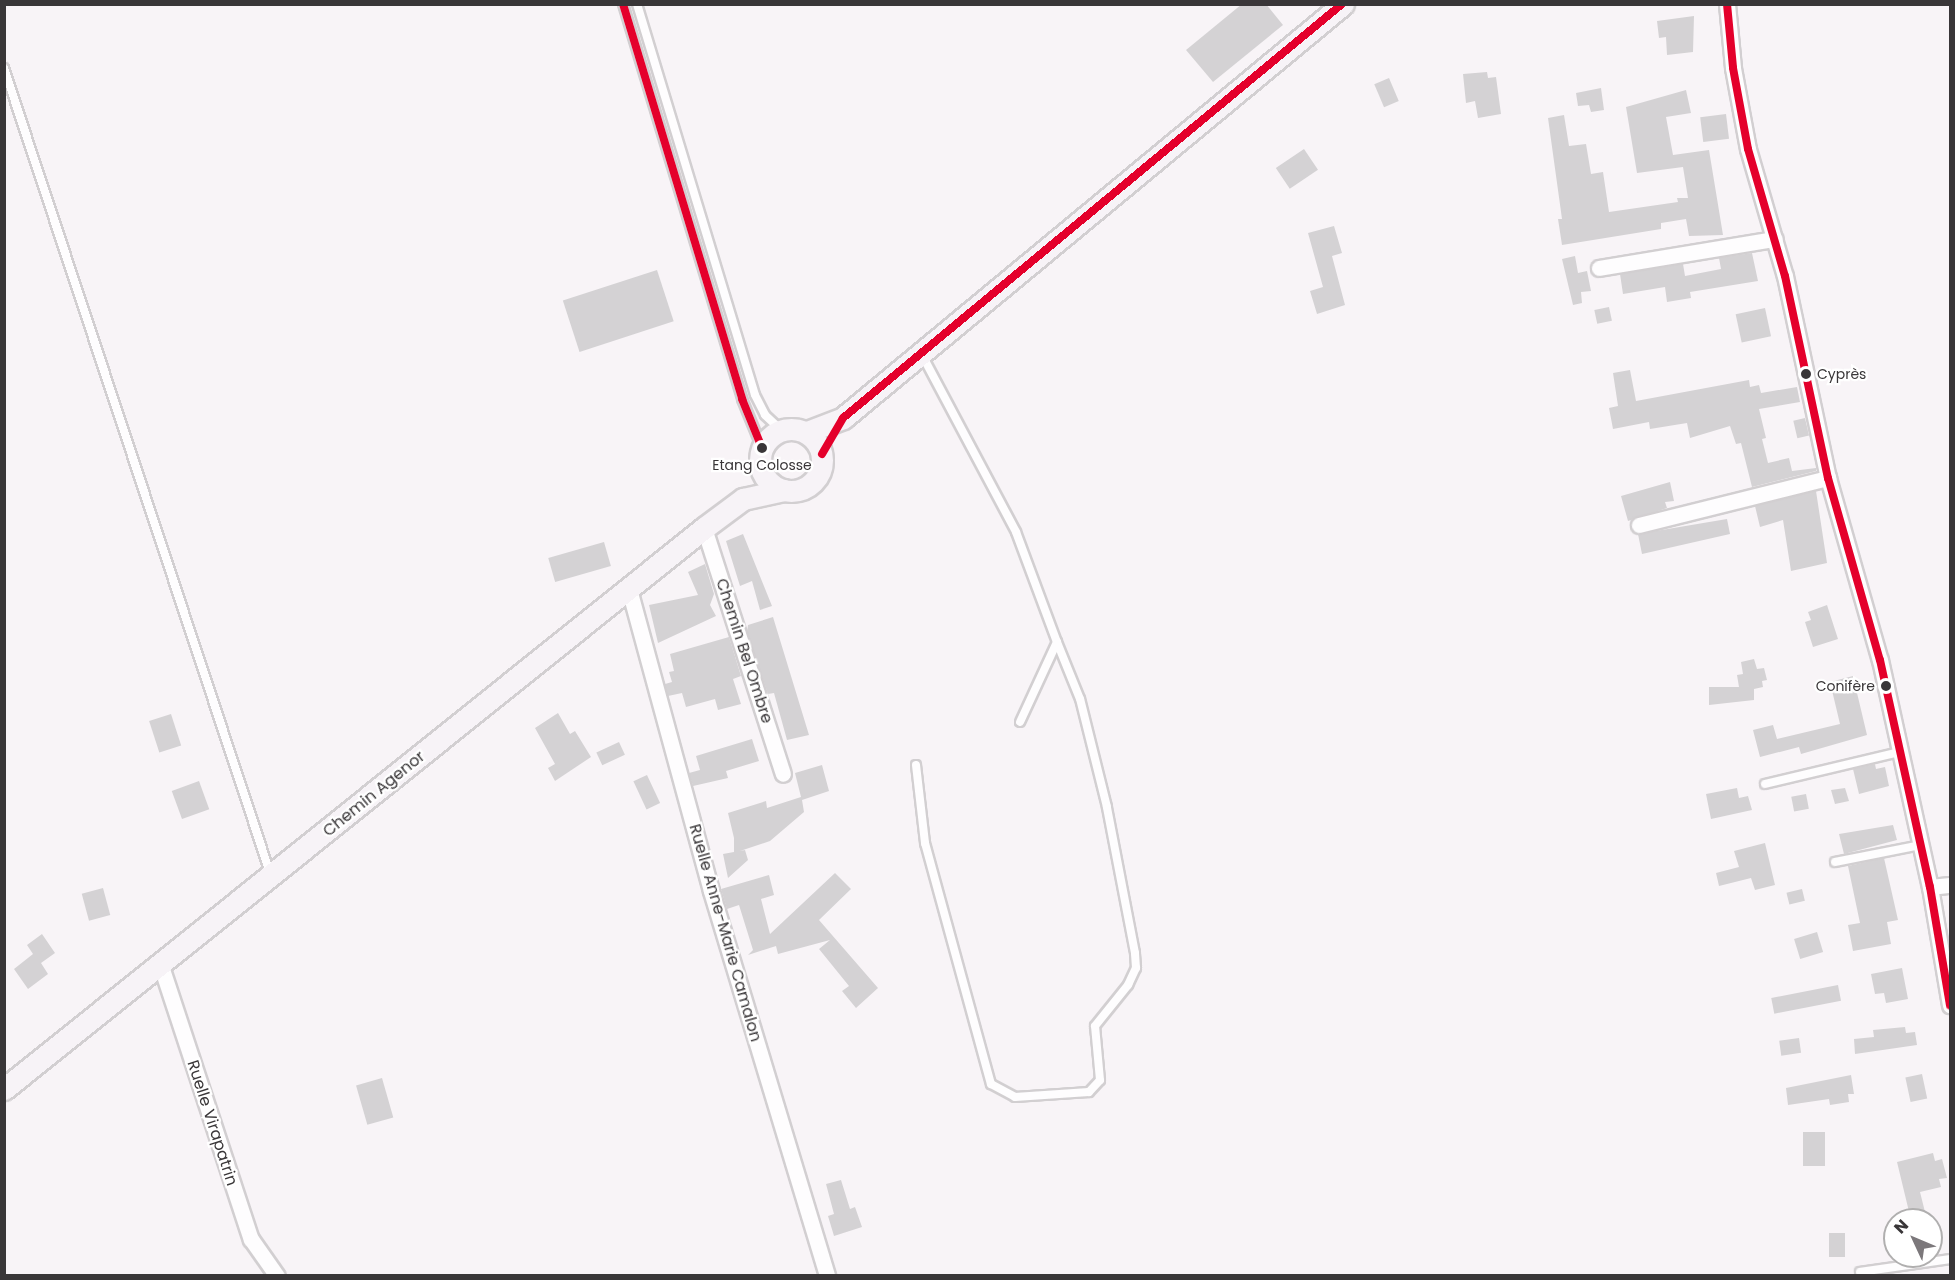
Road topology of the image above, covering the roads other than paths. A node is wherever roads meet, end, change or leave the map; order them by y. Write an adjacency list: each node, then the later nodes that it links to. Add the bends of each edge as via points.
1 (623, 4): 13 (lane)
2 (637, 4): 10 (lane, via 755,395 765,415)
3 (1343, 4): 8 (main road, Chemin Agenor)
4 (1727, 4): 6 (street, via 1732,68 1748,149)
5 (4, 68): 28 (lane)
6 (1775, 238): 7 (street); 14 (street)
7 (1599, 268)
8 (921, 354): 9 (main road, Chemin Agenor); 20 (lane, via 1016,532)
9 (843, 418): 11 (main road, Chemin Agenor); 12 (main road, Chemin Agenor)
10 (781, 430): 11 (main road, Chemin Agenor); 13 (main road, Chemin Agenor)
11 (807, 432): 12 (main road)
12 (822, 454): 15 (main road, Chemin Agenor, via 816,479 802,489)
13 (761, 457): 15 (main road, via 768,481); 16 (main road, Chemin Agenor)
14 (1828, 478): 17 (street); 22 (street, via 1880,660)
15 (784, 490): 16 (main road, Chemin Agenor)
16 (743, 499): 18 (main road, Chemin Agenor)
17 (1639, 525)
18 (704, 528): 19 (main road, Chemin Agenor); 24 (street, Chemin Bel Ombre)
19 (629, 589): 28 (main road, Chemin Agenor); 37 (street, Ruelle Anne-Marie Camalon, via 714,902)
20 (1057, 642): 21 (lane); 23 (lane, via 1080,699 1135,953 1136,968 1128,985 1095,1026 1100,1080 1089,1092 1015,1097 991,1084 925,843)
21 (1020, 722)
22 (1899, 752): 25 (lane); 26 (street)
23 (916, 765)
24 (783, 774)
25 (1765, 784)
26 (1921, 845): 27 (lane); 30 (street)
27 (1835, 862)
28 (272, 877): 31 (main road, Chemin Agenor)
29 (1950, 885): 30 (street)
30 (1930, 887): 32 (street)
31 (160, 963): 33 (main road, Chemin Agenor); 36 (street, Ruelle Virapatrin, via 251,1239)
32 (1950, 1005)
33 (4, 1089)
34 (1950, 1259): 35 (lane)
35 (1860, 1272)
36 (277, 1275)
37 (828, 1275)

